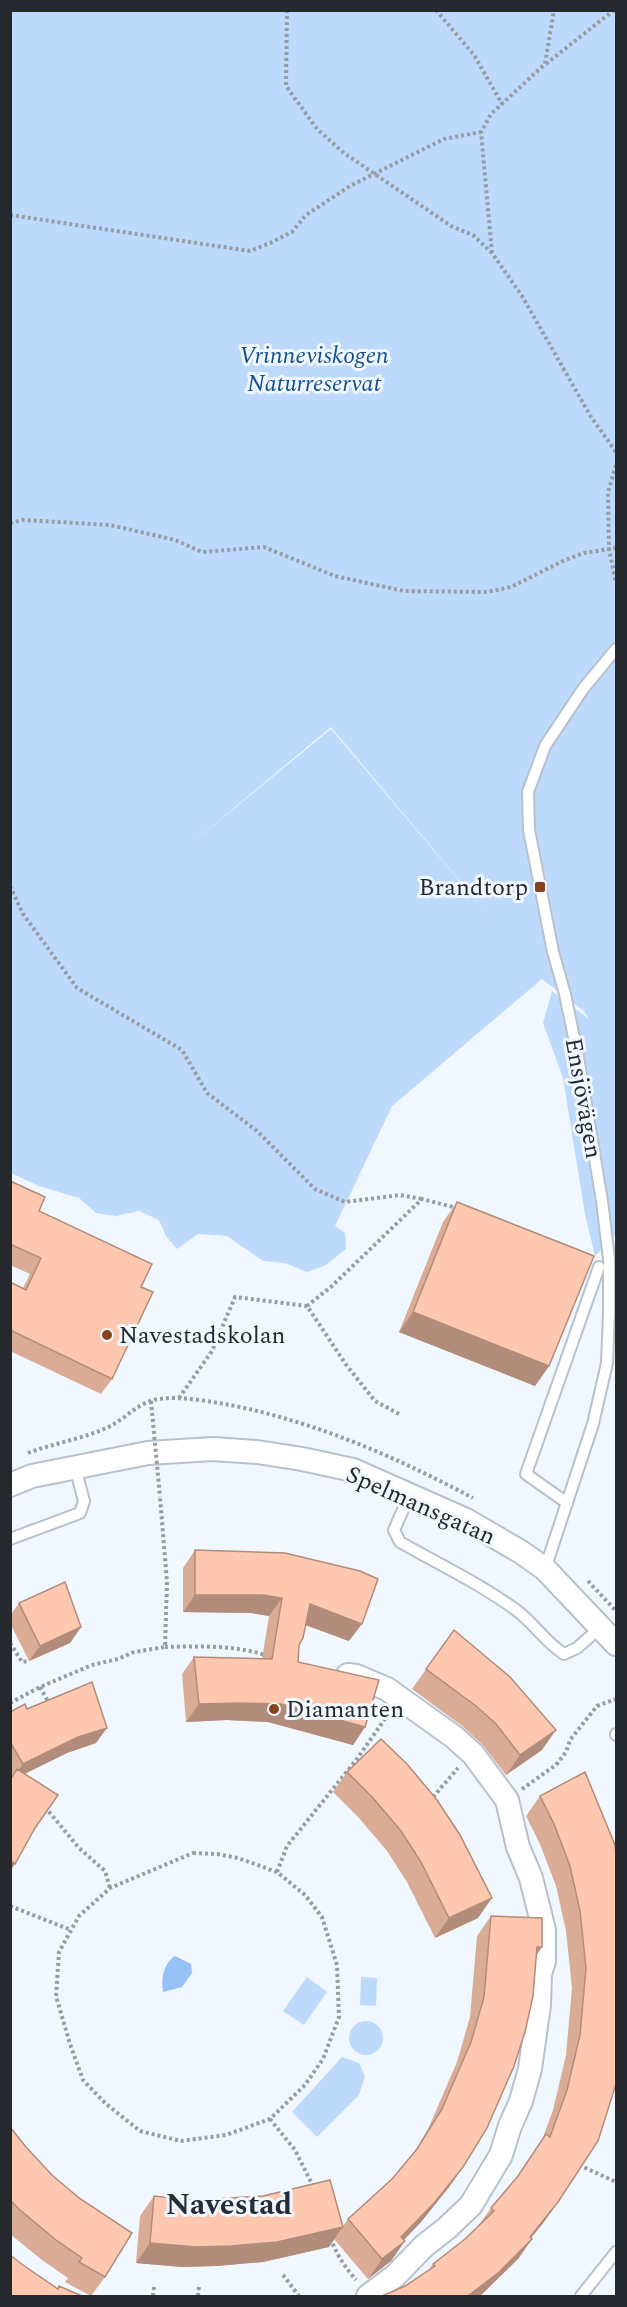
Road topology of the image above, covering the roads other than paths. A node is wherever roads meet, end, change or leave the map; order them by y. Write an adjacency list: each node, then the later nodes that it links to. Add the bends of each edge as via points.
1 (616, 649): 2 (lane, Ensjövägen, via 545,746 528,792 531,842 578,1056 602,1201)
2 (599, 1267): 6 (lane, Ensjövägen, via 607,1363 593,1424); 6 (lane, via 526,1474)
3 (75, 1467): 4 (street, Spelmansgatan); 5 (street, Spelmansgatan, via 164,1451 257,1452 353,1470); 7 (lane, via 84,1501 80,1513)
4 (10, 1485)
5 (410, 1494): 8 (street, Spelmansgatan, via 466,1520); 9 (lane, via 394,1530 400,1542 473,1581 519,1612 564,1654)
6 (567, 1503): 8 (lane, Ensjövägen)
7 (10, 1539)
8 (545, 1569): 9 (street, Spelmansgatan)
9 (601, 1627): 10 (street, Spelmansgatan)
10 (616, 1644)
11 (328, 1669): 13 (street, via 387,1689 472,1754 507,1800 544,1930 544,1961 530,2068 501,2155 471,2205)
12 (616, 2252): 14 (lane)
13 (369, 2296)
14 (581, 2296)

